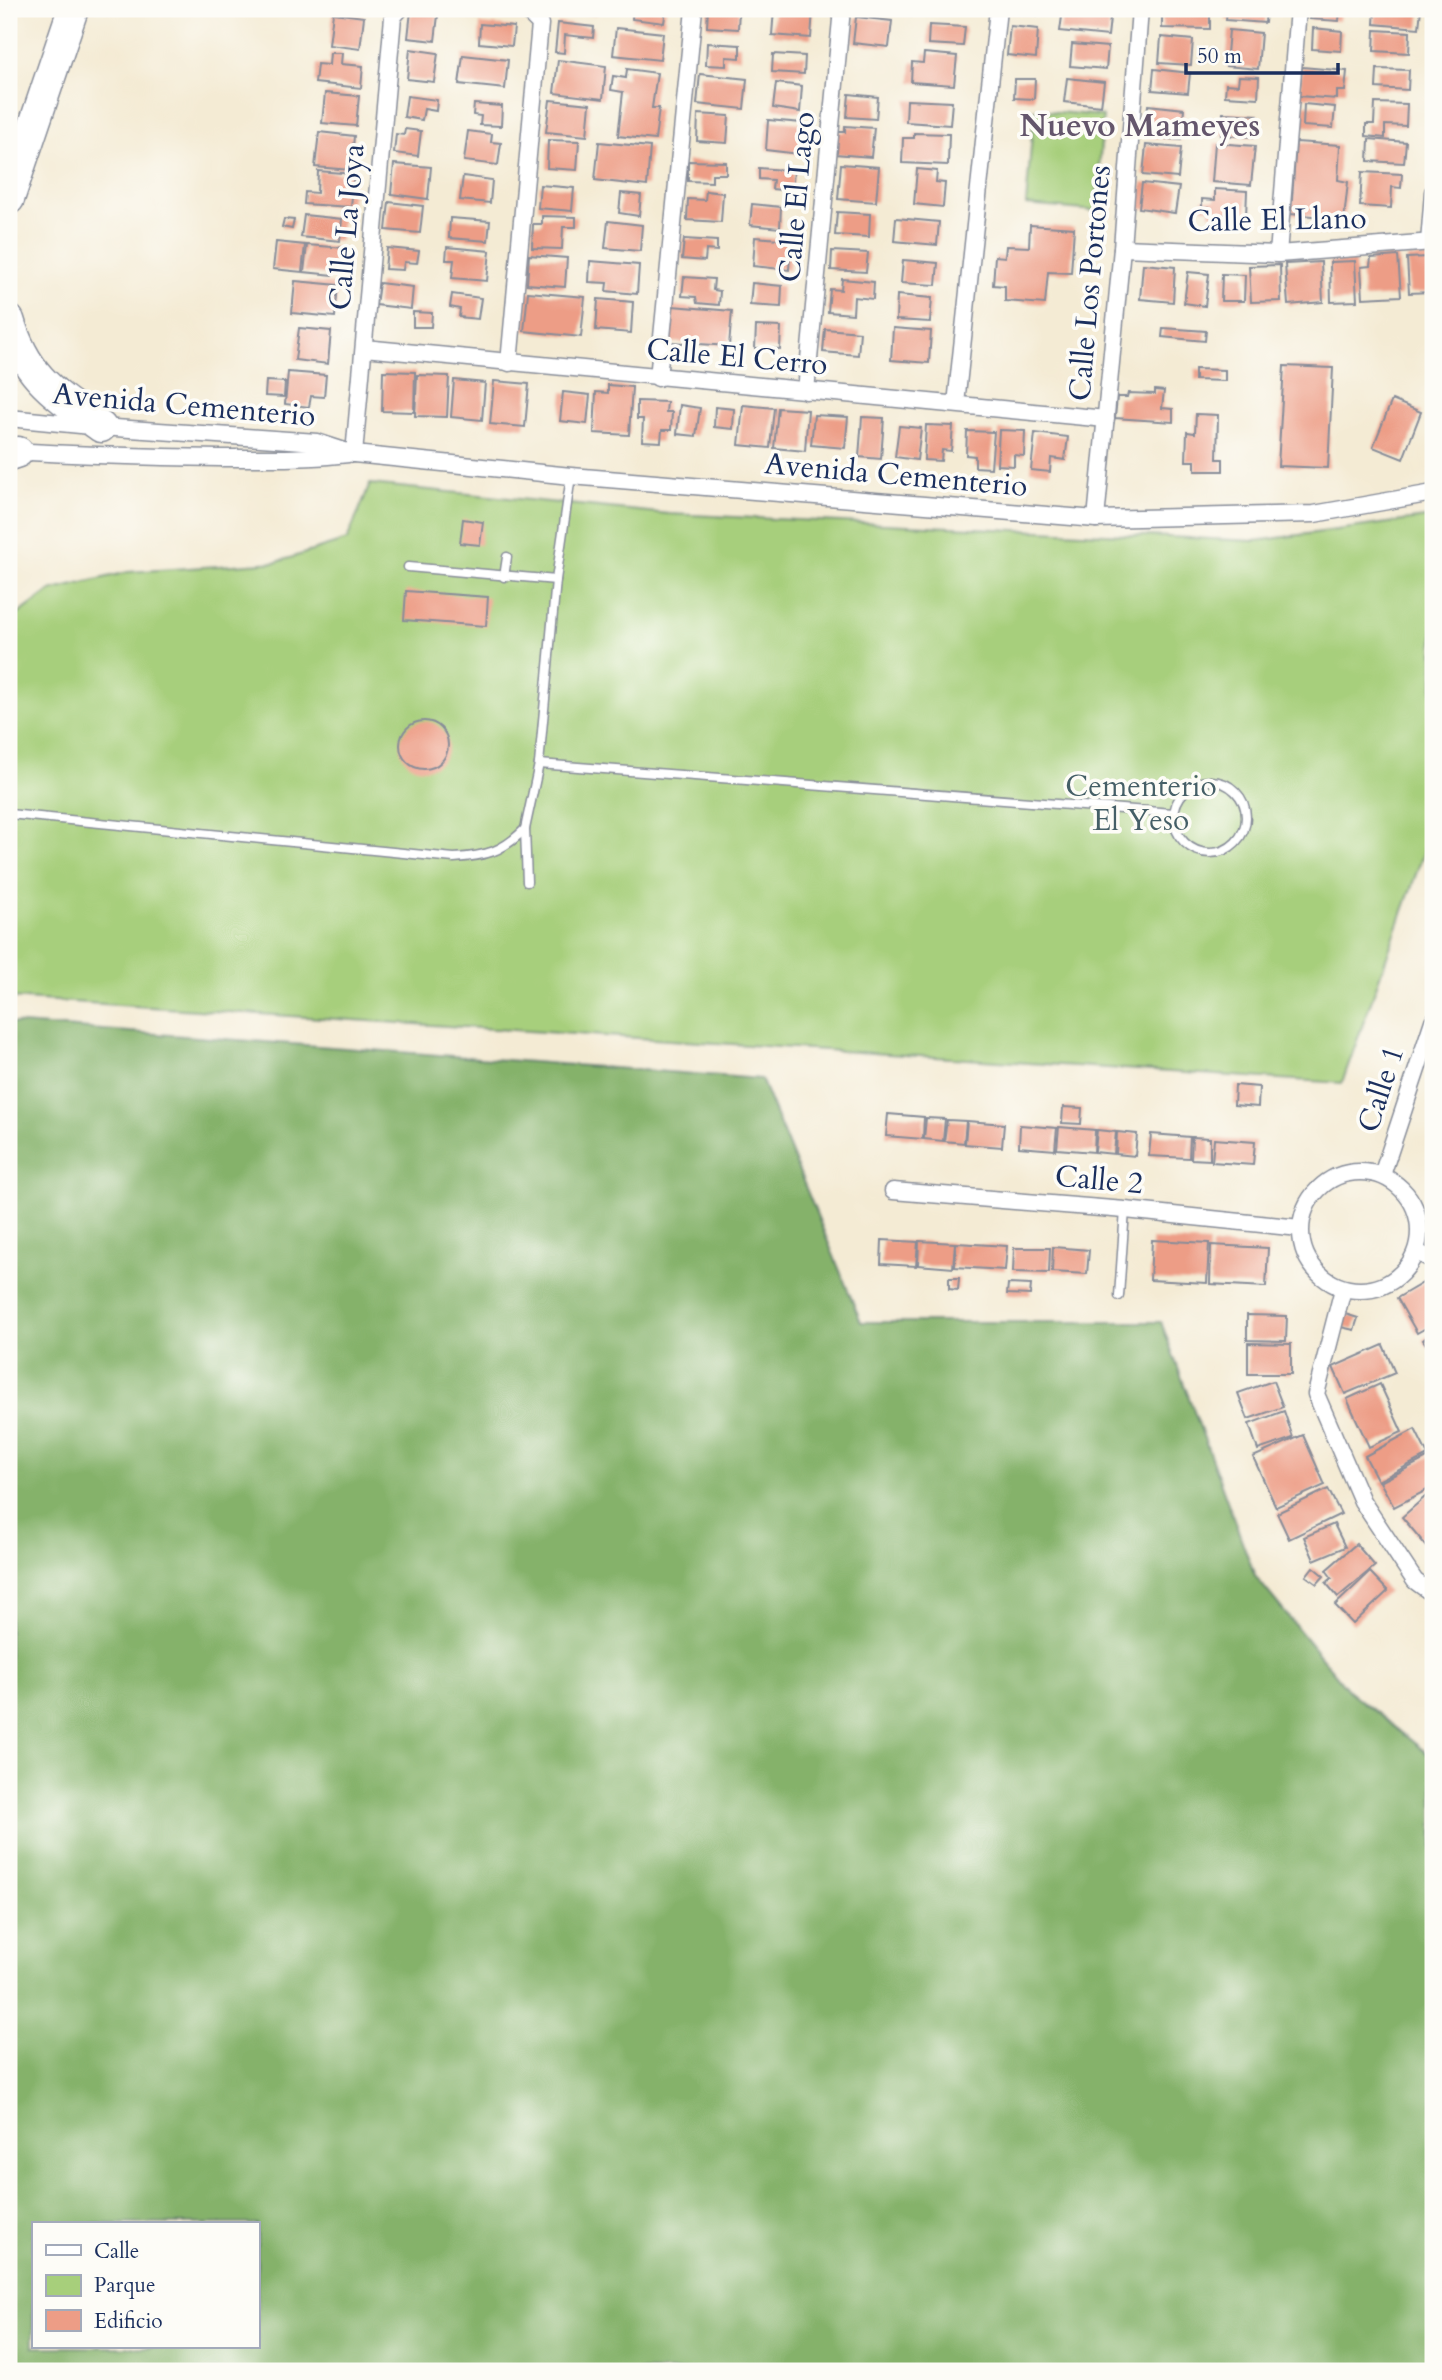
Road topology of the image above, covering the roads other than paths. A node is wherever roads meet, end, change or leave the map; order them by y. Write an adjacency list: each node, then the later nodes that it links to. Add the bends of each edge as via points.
1 (73, 9): 10 (highway)
2 (400, 9): 15 (street, Calle La Joya, via 393,17)
3 (525, 9): 16 (street, via 540,24)
4 (694, 9): 17 (street)
5 (842, 9): 18 (street, Calle El Lago)
6 (999, 9): 19 (street)
7 (1140, 9): 12 (street, Calle Los Portones)
8 (1298, 9): 13 (street)
9 (1433, 192): 11 (street)
10 (9, 199)
11 (1431, 242): 13 (street, Calle El Llano)
12 (1122, 248): 13 (street, Calle El Llano); 21 (street, Calle Los Portones)
13 (1278, 254)
14 (9, 320): 22 (highway, via 20,351 40,380)
15 (364, 348): 16 (street, Calle El Cerro); 24 (street, Calle La Joya)
16 (509, 363): 17 (street, Calle El Cerro)
17 (658, 377): 18 (street, Calle El Cerro)
18 (806, 391): 19 (street, Calle El Cerro)
19 (956, 404): 21 (street, Calle El Cerro)
20 (9, 418): 22 (street, Avenida Cementerio)
21 (1106, 419): 27 (street, Calle Los Portones)
22 (102, 427): 24 (street, Avenida Cementerio, via 317,442)
23 (12, 452): 24 (street, Avenida Cementerio, via 104,457)
24 (354, 454): 25 (street, Avenida Cementerio)
25 (571, 476): 27 (street, Avenida Cementerio); 31 (lane)
26 (1433, 493): 27 (street, Avenida Cementerio, via 1314,514)
27 (1096, 519)
28 (507, 557): 30 (lane)
29 (408, 567): 30 (lane)
30 (504, 577): 31 (lane)
31 (556, 580): 32 (lane)
32 (540, 764): 33 (lane); 35 (lane)
33 (1173, 813): 33 (lane, via 1184,791 1206,780 1219,781 1240,795 1247,818 1239,840 1230,848 1208,853 1178,836)
34 (9, 814): 35 (lane, via 454,858 485,856 511,844)
35 (525, 829): 36 (lane)
36 (527, 882)
37 (1433, 1021): 38 (street, Calle 1)
38 (1382, 1175): 41 (street, via 1359,1171 1337,1175 1318,1188 1305,1206); 42 (street, via 1407,1193 1420,1221)
39 (892, 1191): 40 (street, Calle 2)
40 (1125, 1210): 41 (street, Calle 2); 45 (lane)
41 (1300, 1228): 44 (street, via 1302,1248 1311,1266)
42 (1417, 1252): 43 (street); 44 (street, via 1405,1271 1388,1285 1366,1291)
43 (1433, 1260)
44 (1343, 1289): 46 (street, via 1316,1394 1362,1502 1416,1581)
45 (1119, 1296)
46 (1433, 1594)

